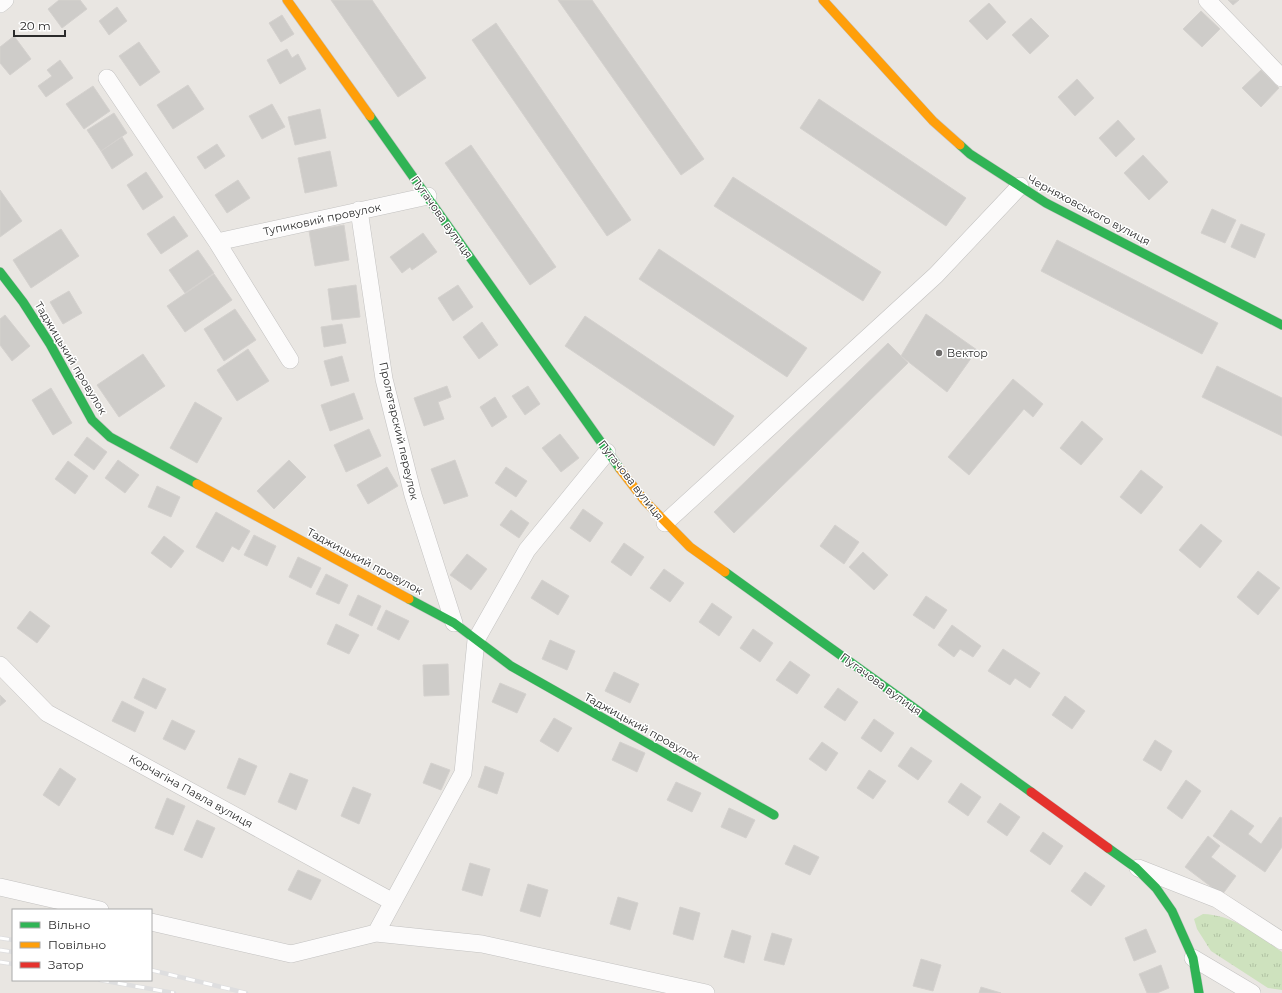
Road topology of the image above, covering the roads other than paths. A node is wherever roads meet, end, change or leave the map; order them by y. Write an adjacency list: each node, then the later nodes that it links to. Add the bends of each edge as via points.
1 (5, 0): 5 (street)
2 (287, 0): 9 (street, Пугачова вулиця)
3 (823, 0): 8 (street, Черняховського вулиця, via 933,121 970,154)
4 (1207, 0): 7 (street)
5 (0, 4)
6 (107, 78): 11 (street)
7 (1282, 78)
8 (1020, 186): 13 (street, Черняховського вулиця, via 1067,214); 16 (street, via 936,275)
9 (428, 196): 10 (street, Тупиковий провулок); 15 (street, Пугачова вулиця)
10 (359, 210): 11 (street, Тупиковий провулок); 17 (street, Пролетарский переулок, via 384,379 413,495)
11 (217, 242): 14 (street)
12 (0, 272): 17 (street, Таджицький провулок, via 50,344 92,420 110,437)
13 (1282, 324)
14 (290, 360)
15 (607, 452): 16 (street, Пугачова вулиця); 18 (street, via 528,550)
16 (665, 523): 21 (street, Пугачова вулиця, via 690,547)
17 (454, 623): 18 (street, Таджицький провулок)
18 (476, 640): 20 (street, Таджицький провулок, via 510,666); 23 (street, via 463,773)
19 (0, 665): 23 (street, Корчагіна Павла вулиця, via 47,713)
20 (774, 815)
21 (1136, 868): 27 (street, Пугачова вулиця, via 1217,899); 28 (street, Пугачова вулиця, via 1156,888 1172,911)
22 (0, 887): 24 (street)
23 (393, 902): 26 (street)
24 (96, 909)
25 (152, 922): 26 (street, via 291,954)
26 (376, 933): 29 (street, via 482,944)
27 (1282, 941)
28 (1193, 958): 30 (street, Пугачова вулиця); 31 (street)
29 (706, 993)
30 (1199, 993)
31 (1252, 993)

